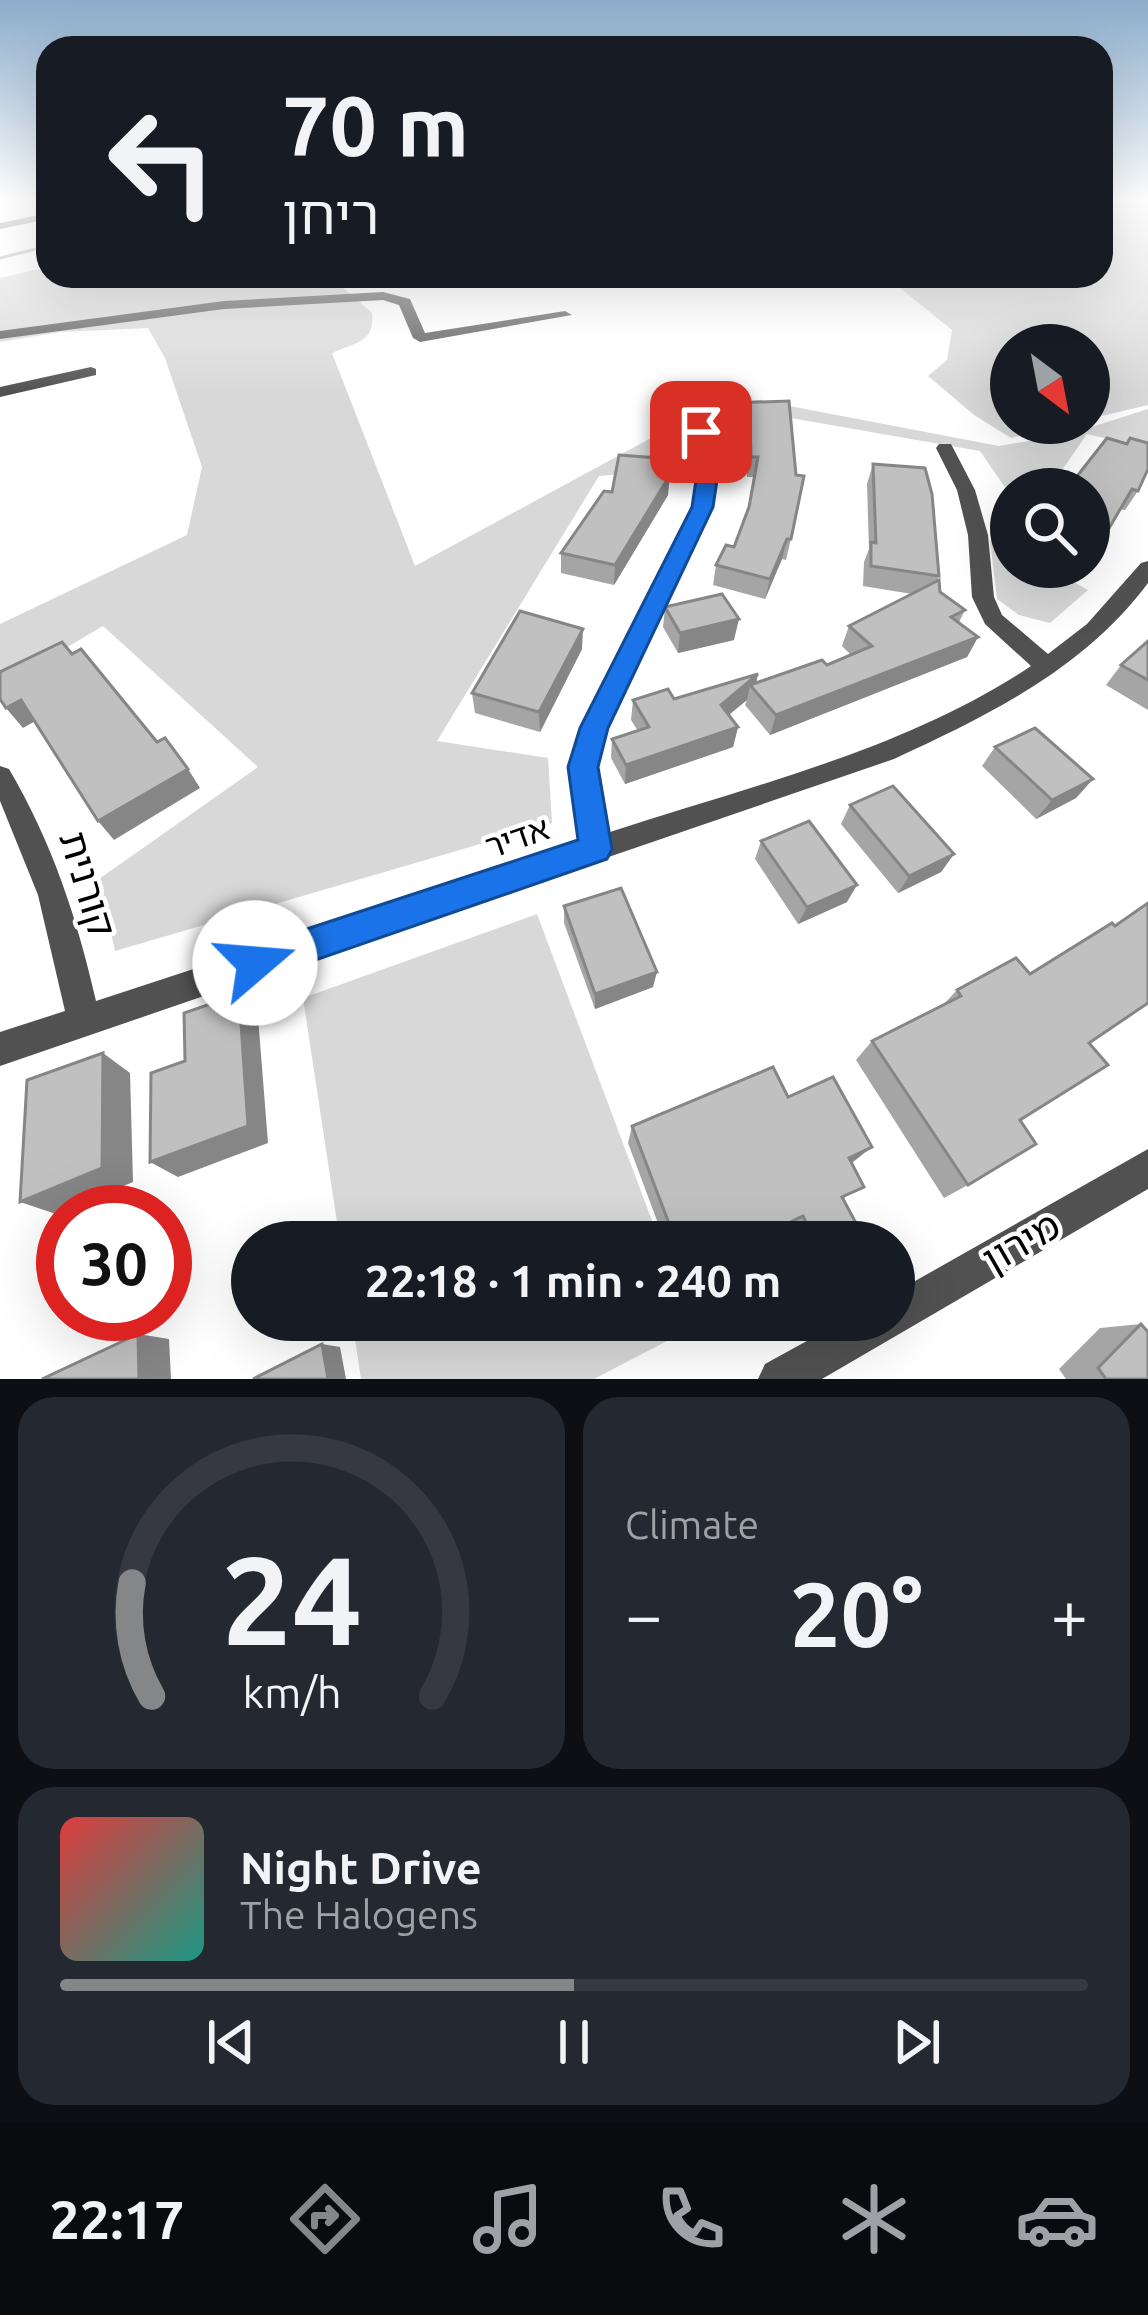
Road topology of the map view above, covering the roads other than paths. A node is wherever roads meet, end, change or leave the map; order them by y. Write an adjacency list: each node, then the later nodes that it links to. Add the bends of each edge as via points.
1 (565, 315): 2 (street, via 421,338 406,302 382,296 224,305)
2 (0, 335)
3 (91, 372): 4 (street)
4 (0, 392)
5 (701, 432): 10 (street, via 703,507 594,728 583,767)
6 (945, 448): 8 (street, via 978,536 982,597 994,620)
7 (1148, 568): 8 (street, אדיר, via 1081,642)
8 (1046, 666): 10 (street, אדיר, via 994,702 885,752)
9 (0, 777): 11 (street, קורנית, via 32,828 62,913)
10 (596, 849): 11 (street, אדיר)
11 (84, 1021): 12 (street, אדיר)
12 (0, 1049)
13 (1148, 1168): 14 (street, מירון)
14 (915, 1304)
15 (849, 1341): 16 (street, מירון)
16 (780, 1379)

